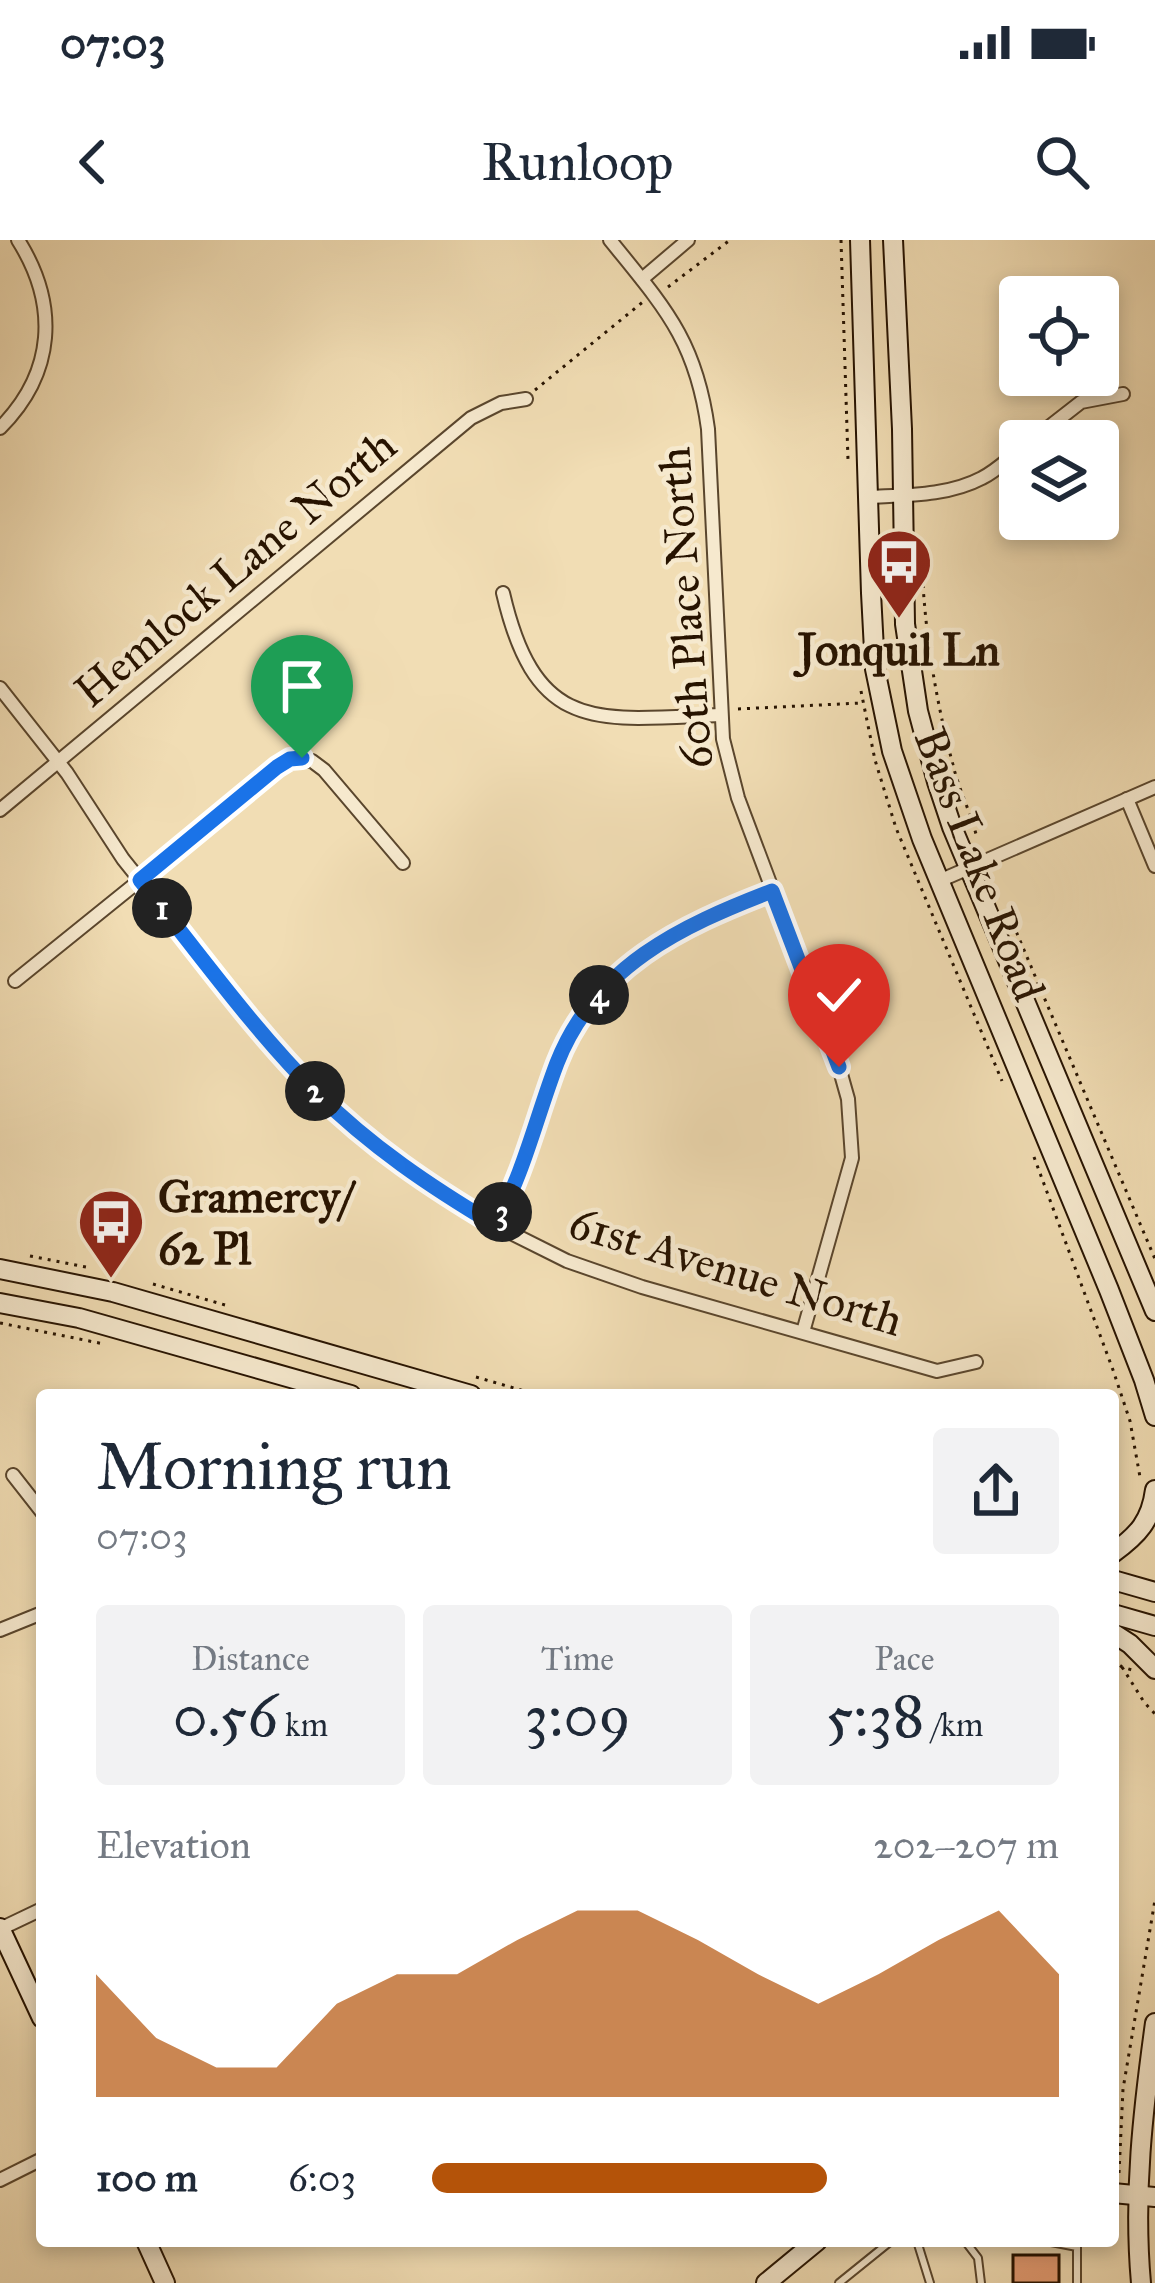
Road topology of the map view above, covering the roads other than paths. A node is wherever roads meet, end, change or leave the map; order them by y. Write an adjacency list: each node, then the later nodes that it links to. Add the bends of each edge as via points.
1 (18, 240): 10 (street, via 42,288 47,320 33,385)
2 (610, 240): 6 (street, 60th Place North)
3 (688, 240): 6 (street)
4 (860, 240): 13 (main road, Bass Lake Road)
5 (893, 240): 12 (main road, Bass Lake Road)
6 (642, 280): 16 (street, 60th Place North, via 693,359 706,411)
7 (1123, 394): 9 (street, via 1081,402)
8 (526, 399): 17 (street, Hemlock Lane North, via 471,418)
9 (1058, 420)
10 (0, 428)
11 (999, 466): 12 (street, via 962,487)
12 (903, 495): 13 (street); 22 (main road, Bass Lake Road, via 910,668 937,782)
13 (869, 497): 25 (main road, Bass Lake Road, via 875,669 906,796)
14 (503, 592): 16 (street, via 530,671 570,706 621,719)
15 (0, 688): 17 (street, 61st Avenue North)
16 (720, 715): 26 (street, 60th Place North, via 729,769)
17 (58, 762): 20 (street, Hemlock Lane North); 24 (street, 61st Avenue North)
18 (1155, 787): 19 (street)
19 (1127, 799): 22 (street); 23 (street)
20 (0, 810)
21 (403, 863): 24 (street, via 324,770 302,758 277,767)
22 (977, 865): 25 (street); 31 (main road, Bass Lake Road)
23 (1155, 866)
24 (140, 880): 27 (street); 28 (street, 61st Avenue North, via 318,1094 433,1188)
25 (939, 880): 36 (main road, Bass Lake Road)
26 (772, 891): 28 (street, via 638,956 580,1017); 32 (street, 60th Place North, via 839,1067 851,1128 845,1187)
27 (15, 981)
28 (495, 1225): 32 (street, 61st Avenue North, via 567,1261)
29 (0, 1269): 35 (main road, via 113,1292)
30 (0, 1304): 34 (main road, via 79,1318)
31 (1155, 1311)
32 (802, 1332): 33 (street, 61st Avenue North, via 937,1371)
33 (976, 1362)
34 (330, 1389)
35 (450, 1389)
36 (1155, 1416)
37 (13, 1475): 39 (street)
38 (1155, 1490): 40 (main road, via 1142,1529)
39 (36, 1504)
40 (1119, 1548)
41 (1119, 1582): 42 (main road)
42 (1155, 1592)
43 (36, 1615): 46 (street)
44 (1119, 1616): 45 (main road)
45 (1155, 1627)
46 (0, 1630)
47 (1119, 1637): 48 (main road)
48 (1155, 1670)
49 (36, 1913): 50 (street)
50 (0, 1928): 51 (main road)
51 (36, 2005)
52 (1155, 2024): 55 (main road, via 1140,2146)
53 (36, 2162): 54 (street)
54 (0, 2180)
55 (1146, 2197): 68 (main road)
56 (149, 2247): 62 (main road)
57 (803, 2247): 63 (main road)
58 (883, 2247): 64 (lane)
59 (918, 2247): 65 (lane)
60 (969, 2247): 66 (lane)
61 (1077, 2247): 67 (lane)
62 (165, 2283)
63 (766, 2283)
64 (838, 2283)
65 (930, 2283)
66 (981, 2283)
67 (1077, 2283)
68 (1141, 2283)

